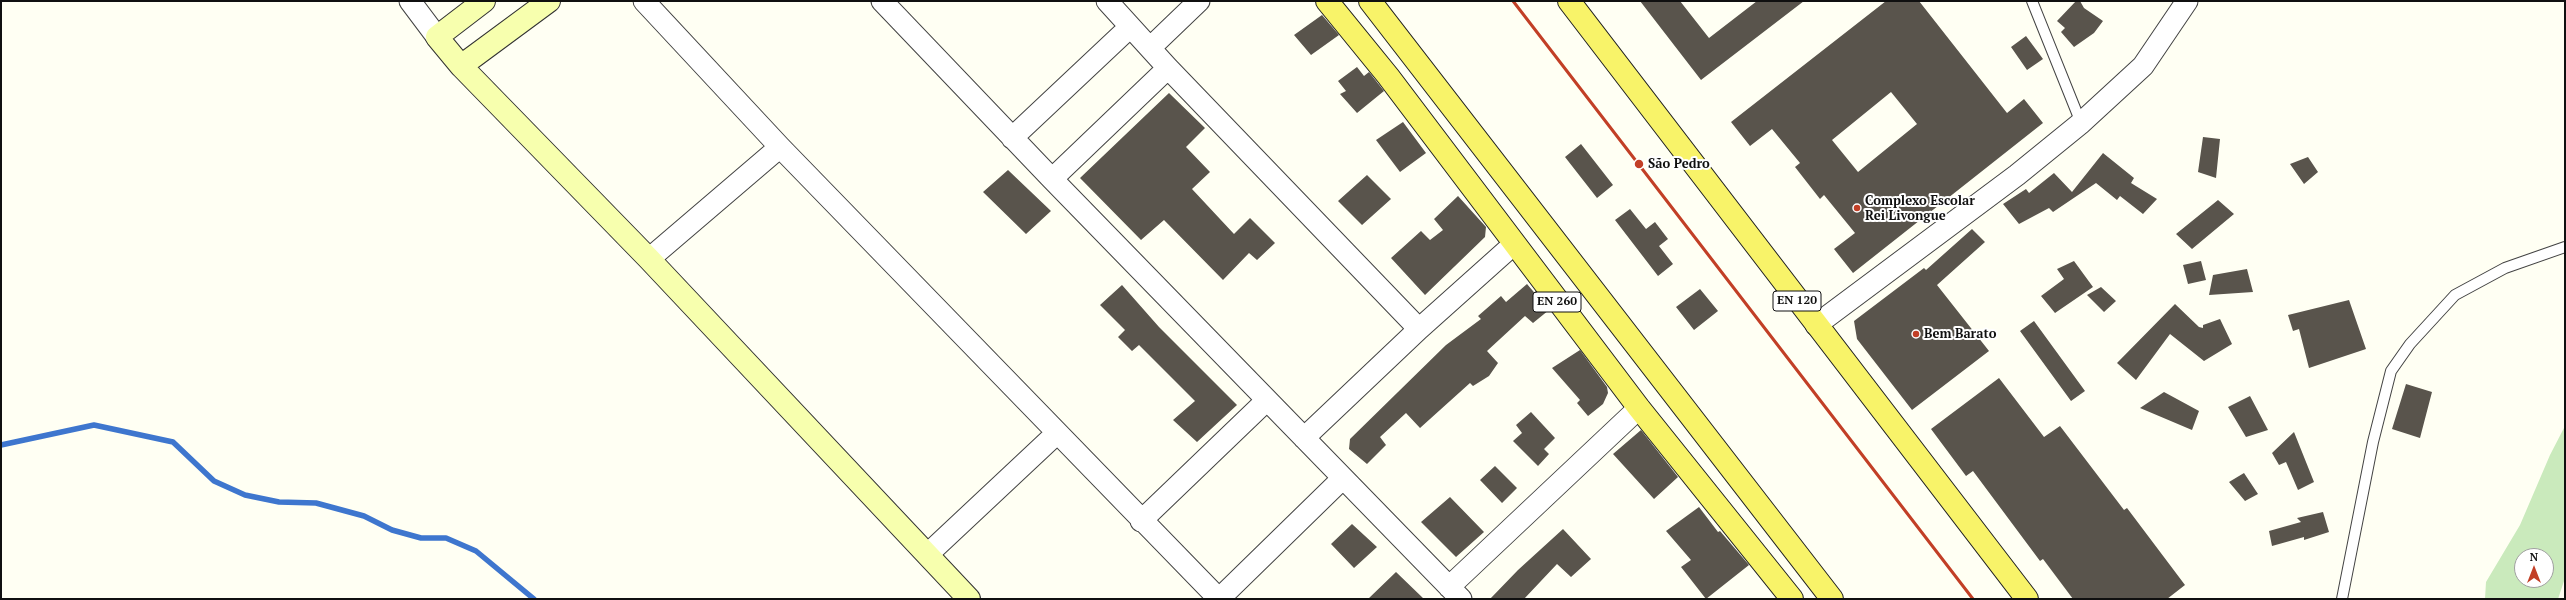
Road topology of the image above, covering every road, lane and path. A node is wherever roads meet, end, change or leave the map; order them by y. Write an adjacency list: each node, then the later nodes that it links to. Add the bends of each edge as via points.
1 (410, 1): 14 (street)
2 (484, 1): 14 (street)
3 (549, 1): 17 (street)
4 (644, 1): 22 (street)
5 (882, 1): 21 (street)
6 (1107, 1): 13 (street)
7 (1199, 1): 15 (street)
8 (1327, 1): 19 (main road, EN 260)
9 (1370, 1): 16 (main road, EN 260)
10 (1569, 1): 27 (main road, EN 120)
11 (2032, 1): 20 (lane)
12 (2187, 1): 20 (street, via 2143,66)
13 (1130, 27): 15 (street); 21 (street)
14 (437, 37): 17 (street)
15 (1150, 48): 18 (street)
16 (1415, 56): 19 (main road); 36 (main road, EN 260)
17 (461, 66): 26 (street)
18 (1168, 68): 23 (street); 28 (street)
19 (1388, 76): 24 (main road, EN 260)
20 (2081, 123): 27 (street, via 2017,175)
21 (1012, 138): 23 (street)
22 (780, 147): 26 (street); 31 (street)
23 (1052, 179): 29 (street)
24 (1514, 244): 28 (street); 30 (main road, EN 260)
25 (2565, 247): 43 (lane, via 2505,268 2455,295 2410,344 2391,370 2373,442)
26 (649, 259): 35 (street)
27 (1816, 325): 42 (main road, EN 120)
28 (1419, 329): 32 (street)
29 (1267, 400): 32 (street); 34 (street)
30 (1639, 408): 37 (street); 40 (main road, EN 260)
31 (1056, 434): 34 (street); 35 (street)
32 (1304, 438): 33 (street)
33 (1343, 478): 37 (street); 39 (street)
34 (1141, 521): 39 (street)
35 (928, 554): 38 (street)
36 (1826, 591): 41 (main road)
37 (1455, 593)
38 (969, 599)
39 (1219, 599)
40 (1792, 599)
41 (1801, 599)
42 (2027, 599)
43 (2342, 599)

